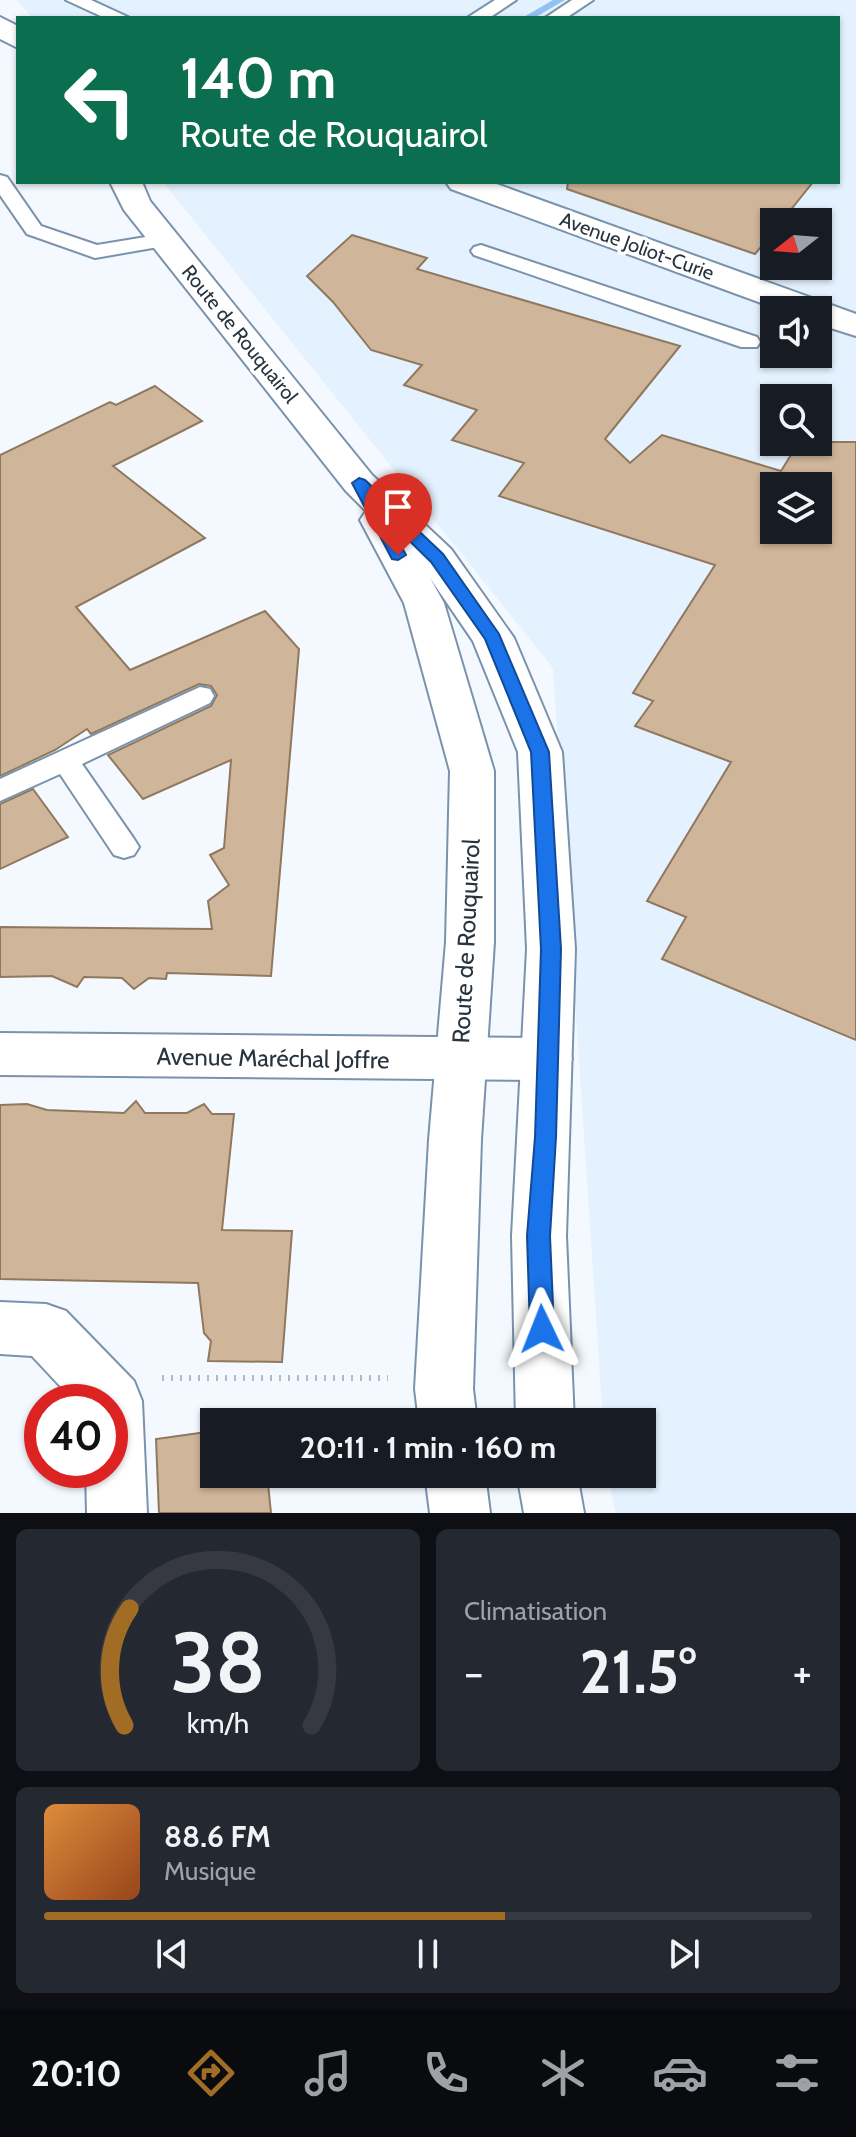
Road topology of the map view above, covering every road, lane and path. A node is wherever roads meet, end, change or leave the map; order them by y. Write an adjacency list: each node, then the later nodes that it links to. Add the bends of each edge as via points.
1 (75, 0): 4 (lane)
2 (507, 0): 5 (lane)
3 (584, 0): 6 (lane)
4 (116, 16)
5 (479, 16)
6 (557, 16)
7 (0, 25): 8 (street)
8 (16, 38)
9 (0, 181): 12 (lane, via 34,230 95,252)
10 (127, 184): 12 (street, Route de Rouquairol)
11 (467, 184): 14 (street, Avenue Joliot-Curie)
12 (164, 240): 18 (street, Route de Rouquairol)
13 (481, 251): 17 (lane)
14 (774, 296)
15 (832, 317): 16 (street)
16 (856, 326)
17 (749, 342)
18 (359, 483): 24 (street, Route de Rouquairol, via 437,558 493,638 540,752 551,949); 25 (street, Route de Rouquairol, via 424,603 472,771 470,942)
19 (200, 696): 20 (lane)
20 (65, 760): 21 (lane); 22 (lane)
21 (0, 791)
22 (124, 847)
23 (0, 1054): 25 (street, Avenue Maréchal Joffre)
24 (547, 1059): 25 (street, Avenue Maréchal Joffre); 31 (street, Route de Rouquairol, via 539,1236)
25 (460, 1060): 30 (street, Route de Rouquairol)
26 (0, 1328): 28 (street, via 46,1330)
27 (397, 1379): 29 (path, via 149,1378)
28 (96, 1384)
29 (120, 1384)
30 (446, 1408)
31 (545, 1408)
32 (116, 1488): 35 (street)
33 (457, 1488): 36 (street)
34 (550, 1488): 37 (street)
35 (117, 1513)
36 (460, 1513)
37 (554, 1513)

